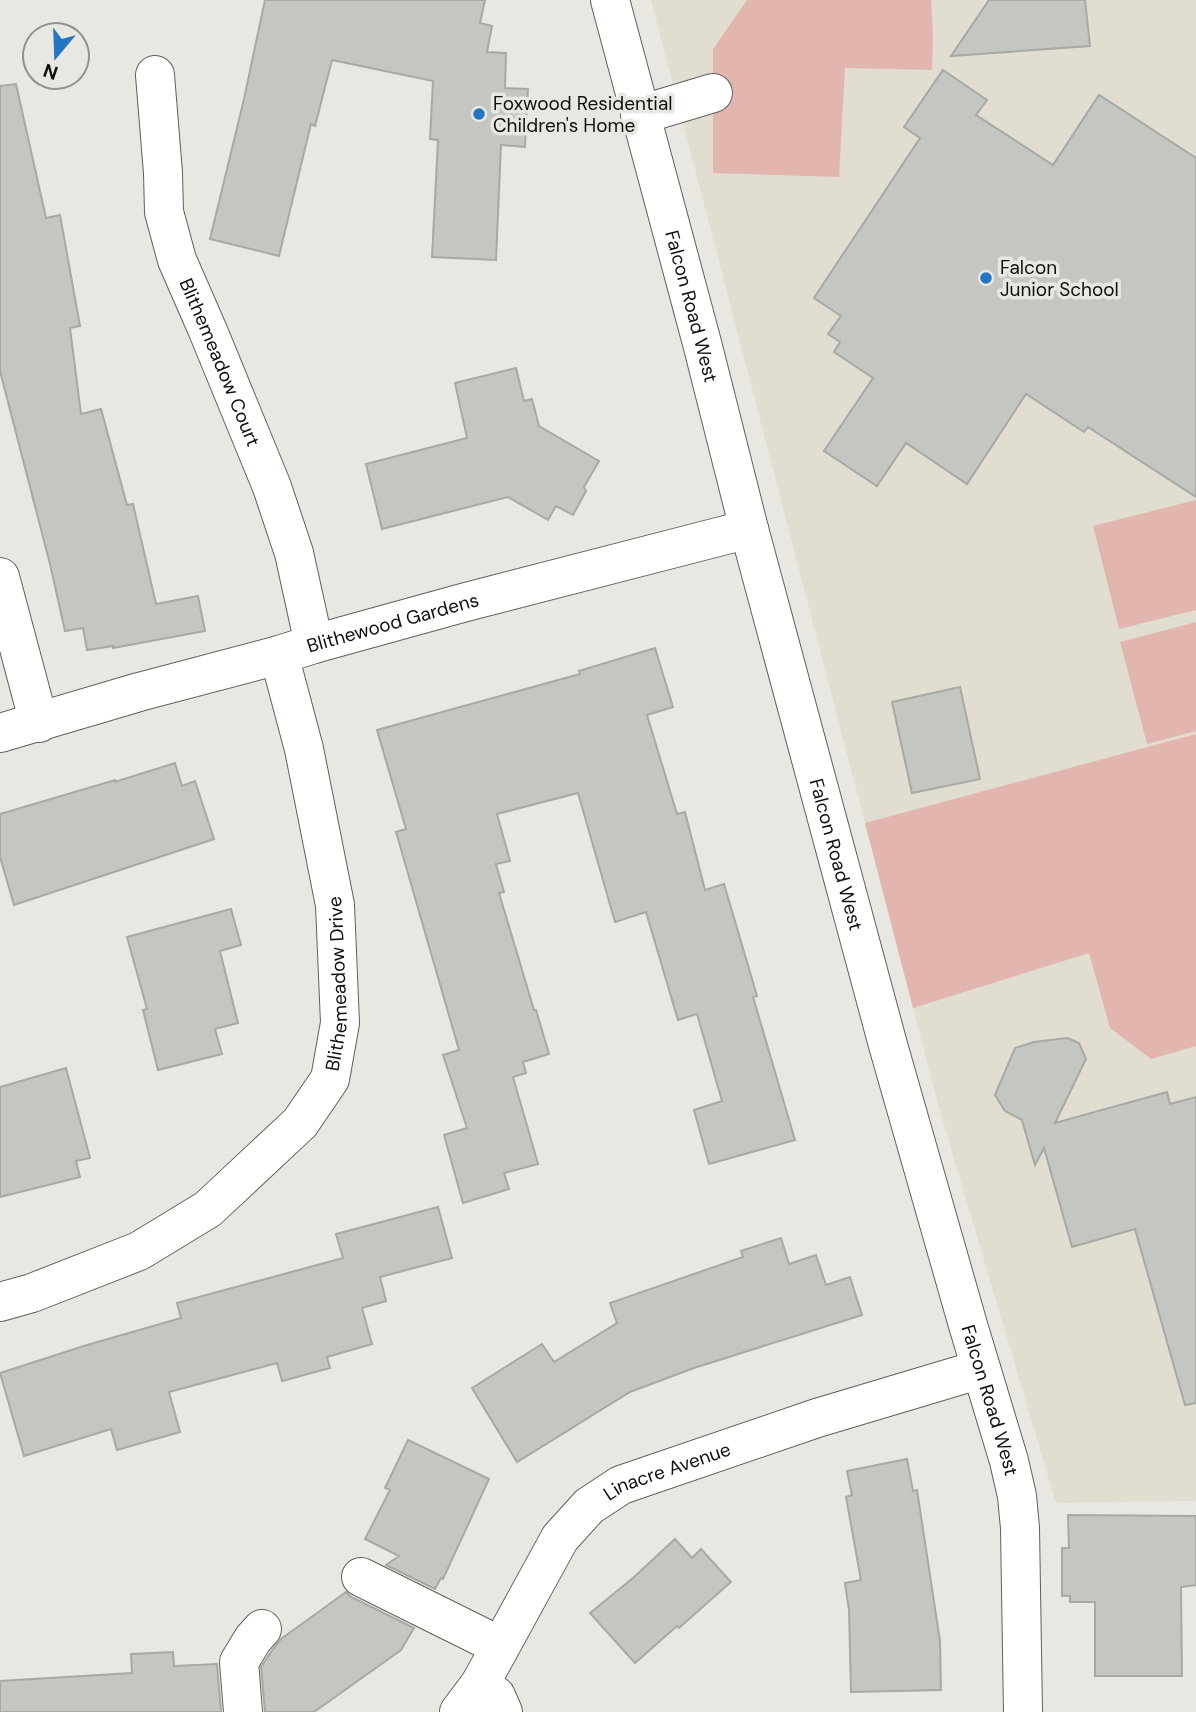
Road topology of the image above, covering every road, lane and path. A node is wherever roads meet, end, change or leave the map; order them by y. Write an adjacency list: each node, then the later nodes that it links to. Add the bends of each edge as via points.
1 (610, 0): 4 (street, Falcon Road West)
2 (155, 75): 7 (street, Blithemeadow Court, via 164,212 177,260 272,487 294,552)
3 (713, 93): 4 (street)
4 (640, 114): 5 (street, Falcon Road West)
5 (749, 529): 7 (street, Blithewood Gardens); 11 (street, Falcon Road West, via 888,1045)
6 (0, 577): 8 (street)
7 (296, 650): 8 (street, Blithewood Gardens); 10 (street, Blithemeadow Drive, via 304,749 335,905 340,1023 330,1079 300,1122 208,1209 139,1251)
8 (38, 723): 9 (street, Blithewood Gardens)
9 (0, 733)
10 (0, 1302)
11 (981, 1368): 14 (street, Linacre Avenue, via 621,1485 589,1506 560,1538); 17 (street, Falcon Road West, via 1017,1496)
12 (361, 1577): 14 (street)
13 (262, 1629): 16 (street, via 239,1662)
14 (500, 1646): 15 (street, Linacre Avenue)
15 (480, 1703)
16 (243, 1712)
17 (1023, 1712)

